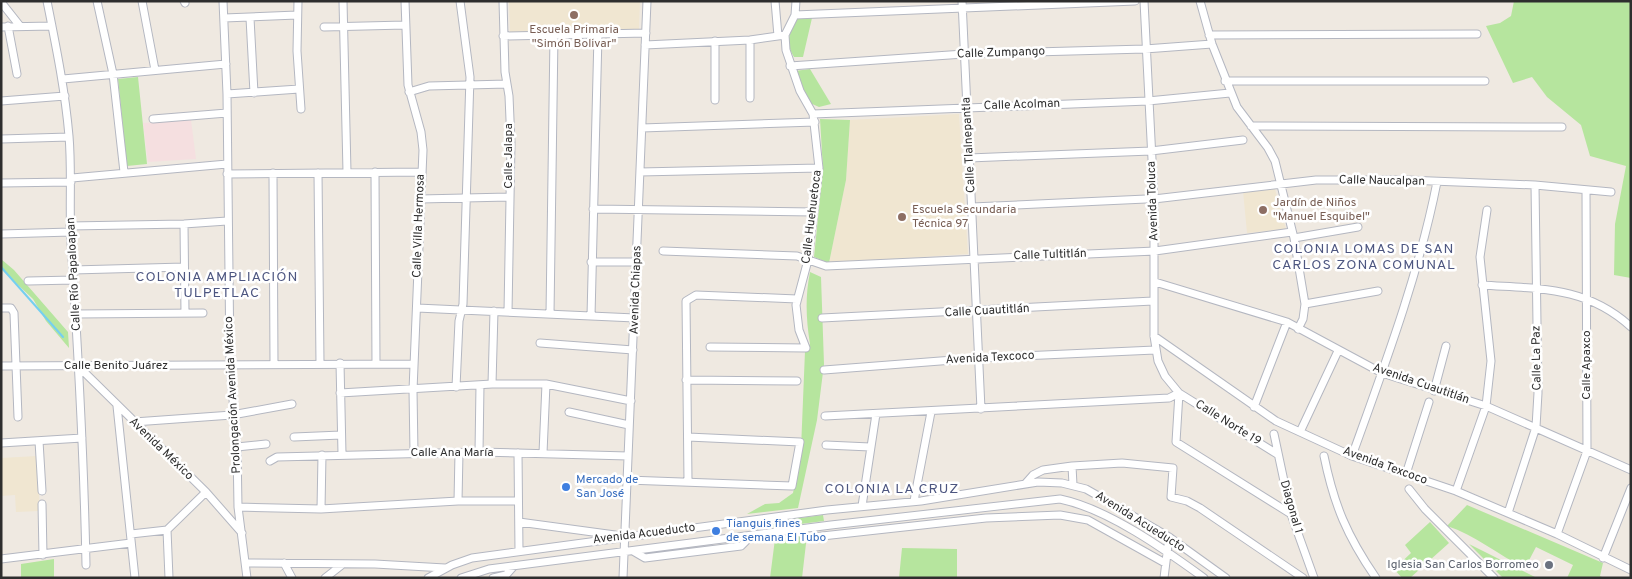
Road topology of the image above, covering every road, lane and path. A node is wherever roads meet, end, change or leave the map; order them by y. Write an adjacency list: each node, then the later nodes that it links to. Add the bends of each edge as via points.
1 (47, 1): 25 (street, Calle Río Papaloapan)
2 (97, 1): 45 (street)
3 (142, 1): 43 (street)
4 (223, 1): 20 (street, Prolongación Avenida México)
5 (298, 1): 19 (street)
6 (343, 1): 26 (street)
7 (404, 1): 22 (street, Calle Villa Hermosa)
8 (460, 1): 50 (street)
9 (503, 1): 33 (street, Calle Jalapa)
10 (647, 1): 28 (street, Avenida Chiapas)
11 (775, 1): 34 (street, Calle Huehuetoca)
12 (796, 1): 18 (street)
13 (1144, 1): 39 (street, Avenida Toluca)
14 (1200, 1): 32 (street)
15 (1, 2): 24 (street)
16 (1135, 2): 17 (street)
17 (962, 4): 18 (street); 40 (street, Calle Tlalnepantla)
18 (795, 14): 34 (street)
19 (297, 15): 21 (street); 51 (street)
20 (224, 18): 21 (street); 41 (street, Prolongación Avenida México)
21 (250, 18): 52 (street)
22 (405, 25): 26 (street); 53 (street, Calle Villa Hermosa)
23 (5, 26): 24 (street); 44 (street)
24 (20, 26): 25 (street)
25 (52, 26): 46 (street, Calle Río Papaloapan)
26 (344, 26): 27 (street); 78 (street)
27 (324, 28)
28 (646, 33): 31 (street); 38 (street, Avenida Chiapas)
29 (1477, 34): 32 (street)
30 (554, 35): 31 (street); 33 (street); 135 (street)
31 (598, 35): 98 (street)
32 (1209, 35): 37 (street)
33 (504, 36): 49 (street, Calle Jalapa)
34 (781, 36): 35 (street); 42 (street, Calle Huehuetoca)
35 (750, 40): 36 (street); 57 (street)
36 (715, 41): 38 (street); 58 (street)
37 (1212, 44): 39 (street, Calle Zumpango); 47 (street)
38 (646, 45): 69 (street, Avenida Chiapas)
39 (1146, 49): 40 (street, Calle Zumpango); 60 (street, Avenida Toluca)
40 (964, 54): 42 (street, Calle Zumpango); 61 (street, Calle Tlalnepantla)
41 (226, 64): 43 (street); 55 (street, Prolongación Avenida México)
42 (790, 66): 64 (street, Calle Huehuetoca)
43 (155, 70): 45 (street)
44 (17, 74)
45 (113, 74): 46 (street); 77 (street)
46 (63, 79): 56 (street, Calle Río Papaloapan)
47 (1225, 81): 48 (street); 54 (street)
48 (1485, 81)
49 (506, 84): 50 (street); 93 (street, Calle Jalapa)
50 (470, 86): 53 (street, via 429,86); 92 (street)
51 (299, 89): 52 (street); 62 (street)
52 (254, 92): 55 (street)
53 (409, 92): 80 (street, Calle Villa Hermosa, via 422,138)
54 (1230, 92): 60 (street, Calle Acolman); 67 (street, via 1236,107)
55 (230, 94): 63 (street, Prolongación Avenida México)
56 (65, 96): 59 (street); 70 (street, Calle Río Papaloapan)
57 (750, 98)
58 (716, 100)
59 (1, 101)
60 (1148, 101): 61 (street, Calle Acolman); 73 (street, Avenida Toluca)
61 (967, 106): 64 (street, Calle Acolman); 74 (street, Calle Tlalnepantla)
62 (301, 110)
63 (227, 113): 65 (street); 75 (street, Prolongación Avenida México)
64 (813, 114): 66 (street, Calle Huehuetoca)
65 (153, 119)
66 (815, 122): 69 (street); 76 (street, Calle Huehuetoca)
67 (1251, 126): 68 (street); 88 (street, via 1272,154)
68 (1562, 127)
69 (642, 128): 81 (street, Avenida Chiapas)
70 (69, 137): 71 (street); 85 (street, Calle Río Papaloapan)
71 (1, 139)
72 (1243, 140): 73 (street)
73 (1152, 151): 74 (street); 95 (street, Avenida Toluca)
74 (969, 158): 97 (street, Calle Tlalnepantla)
75 (227, 164): 77 (street); 84 (street, Prolongación Avenida México)
76 (819, 168): 81 (street); 101 (street, Calle Huehuetoca)
77 (124, 172): 85 (street)
78 (347, 172): 79 (street); 83 (street)
79 (375, 172): 80 (street); 154 (street)
80 (421, 172): 94 (street, Calle Villa Hermosa)
81 (640, 172): 99 (street, Avenida Chiapas)
82 (273, 173): 83 (street); 84 (street); 152 (street)
83 (318, 173): 153 (street)
84 (227, 174): 102 (street, Prolongación Avenida México)
85 (71, 180): 87 (street); 105 (street, Calle Río Papaloapan)
86 (1437, 182): 88 (street, Calle Naucalpan, via 1316,180); 89 (street, Calle Naucalpan); 160 (street)
87 (1, 183)
88 (1281, 184): 95 (street, Calle Naucalpan); 107 (street)
89 (1534, 185): 90 (street, Calle Naucalpan); 120 (street, Calle La Paz)
90 (1586, 190): 91 (street, Calle Naucalpan); 123 (street, Calle Apaxco)
91 (1611, 192)
92 (466, 197): 93 (street); 94 (street); 128 (street)
93 (509, 197): 130 (street, Calle Jalapa)
94 (420, 199): 127 (street, Calle Villa Hermosa)
95 (1154, 199): 109 (street, Avenida Toluca)
96 (1146, 200): 97 (street)
97 (972, 207): 110 (street, Calle Tlalnepantla)
98 (593, 209): 99 (street); 112 (street)
99 (639, 210): 101 (street); 113 (street, Avenida Chiapas)
100 (1487, 210): 119 (street, via 1480,256)
101 (814, 212): 111 (street, Calle Huehuetoca)
102 (227, 221): 103 (street); 151 (street, Prolongación Avenida México)
103 (184, 224): 105 (street); 114 (street)
104 (1358, 226): 107 (street, Calle Tultitlán)
105 (70, 229): 106 (street); 115 (street, Calle Río Papaloapan)
106 (1, 234)
107 (1293, 235): 109 (street, Calle Tultitlán); 125 (street)
108 (662, 251): 111 (street, Calle Tultitlán, via 797,256)
109 (1155, 251): 110 (street, Calle Tultitlán); 118 (street, Avenida Toluca)
110 (974, 258): 111 (street, Calle Tultitlán, via 826,266); 131 (street, Calle Tlalnepantla)
111 (808, 260): 122 (street, Calle Huehuetoca)
112 (591, 262): 113 (street); 136 (street)
113 (637, 262): 137 (street, Avenida Chiapas)
114 (184, 267): 115 (street); 132 (street)
115 (73, 270): 116 (street, Calle Río Papaloapan)
116 (74, 280): 117 (street); 134 (street, Calle Río Papaloapan)
117 (28, 281)
118 (1155, 282): 124 (street, Avenida Toluca); 139 (street, Avenida Cuautitlán)
119 (1482, 285): 120 (street); 175 (street, via 1491,361)
120 (1535, 289): 123 (street); 186 (street, Calle La Paz)
121 (1378, 291): 125 (street)
122 (797, 299): 145 (street, Calle Huehuetoca, via 799,330 806,348); 161 (street, via 696,295 688,298 685,307)
123 (1588, 299): 140 (street, via 1609,309); 199 (street, Calle Apaxco)
124 (1153, 301): 131 (street, Calle Cuautitlán); 142 (street, Avenida Toluca)
125 (1305, 304): 141 (street)
126 (1, 308): 156 (street, via 13,311)
127 (417, 308): 128 (street); 155 (street, Calle Villa Hermosa)
128 (461, 310): 129 (street); 166 (street)
129 (494, 312): 130 (street); 163 (street)
130 (508, 312): 135 (street)
131 (977, 312): 138 (street, Calle Cuautitlán); 149 (street, Calle Tlalnepantla)
132 (185, 313): 133 (street); 134 (street)
133 (203, 313)
134 (76, 314): 158 (street, Calle Río Papaloapan)
135 (550, 314): 136 (street)
136 (591, 316): 137 (street)
137 (634, 318): 146 (street, Avenida Chiapas)
138 (822, 318)
139 (1287, 322): 141 (street, Avenida Cuautitlán); 176 (street)
140 (1631, 327)
141 (1298, 329): 148 (street, Avenida Cuautitlán)
142 (1154, 336): 147 (street, Avenida Toluca); 176 (street, Avenida Texcoco)
143 (540, 343): 146 (street)
144 (1446, 346): 168 (street)
145 (710, 347)
146 (633, 350): 171 (street, Avenida Chiapas)
147 (1155, 350): 149 (street, Avenida Texcoco); 170 (street, Avenida Toluca, via 1165,376)
148 (1338, 351): 160 (street, Avenida Cuautitlán); 187 (street)
149 (979, 358): 159 (street, Avenida Texcoco); 177 (street, Calle Tlalnepantla)
150 (340, 363): 153 (street, Calle Benito Juárez); 154 (street, Calle Benito Juárez); 169 (street)
151 (230, 364): 152 (street, Calle Benito Juárez); 158 (street, Calle Benito Juárez); 181 (street, Prolongación Avenida México)
152 (274, 364): 153 (street, Calle Benito Juárez)
153 (320, 364)
154 (376, 364): 155 (street, Calle Benito Juárez)
155 (414, 364): 167 (street, Calle Villa Hermosa)
156 (16, 365): 157 (street, Calle Benito Juárez); 158 (street, Calle Benito Juárez); 183 (street)
157 (1, 366)
158 (79, 366): 174 (street, Avenida México); 192 (street, Calle Río Papaloapan)
159 (824, 370)
160 (1382, 373): 168 (street, Avenida Cuautitlán); 210 (street)
161 (686, 380): 162 (street); 191 (street)
162 (796, 381)
163 (492, 384): 164 (street); 165 (street)
164 (546, 384): 171 (street); 204 (street)
165 (480, 385): 166 (street); 200 (street)
166 (456, 387): 167 (street)
167 (414, 390): 169 (street); 201 (street, Calle Villa Hermosa)
168 (1434, 391): 175 (street, Avenida Cuautitlán)
169 (340, 393): 189 (street)
170 (1179, 393): 177 (street, via 1169,398); 206 (street, Calle Norte 19); 232 (street, via 1176,442)
171 (631, 401): 185 (street, Avenida Chiapas)
172 (1429, 402): 214 (street)
173 (292, 404): 181 (street)
174 (117, 406): 184 (street, Avenida México); 236 (street)
175 (1486, 406): 186 (street, Avenida Cuautitlán); 222 (street)
176 (1254, 407): 187 (street, Avenida Texcoco)
177 (982, 409): 179 (street)
178 (569, 412): 185 (street)
179 (931, 412): 180 (street); 226 (street)
180 (876, 414): 182 (street); 197 (street)
181 (232, 415): 184 (street); 198 (street, Prolongación Avenida México)
182 (825, 416)
183 (18, 417)
184 (134, 422): 223 (street, Avenida México)
185 (630, 424): 208 (street, Avenida Chiapas)
186 (1536, 427): 199 (street, Avenida Cuautitlán); 231 (street, Calle La Paz)
187 (1300, 432): 210 (street, Avenida Texcoco)
188 (1274, 434): 206 (street, Diagonal 1)
189 (341, 435): 190 (street); 205 (street)
190 (294, 437)
191 (688, 437): 216 (street); 216 (street, via 800,442 792,486)
192 (82, 438): 193 (street); 242 (street, Calle Río Papaloapan)
193 (39, 441): 194 (street); 221 (street)
194 (1, 443)
195 (266, 444): 198 (street)
196 (826, 445): 197 (street)
197 (870, 446): 228 (street)
198 (236, 447): 229 (street, Prolongación Avenida México)
199 (1587, 450): 213 (street, Avenida Cuautitlán); 237 (street, Calle Apaxco)
200 (478, 452): 202 (street, Calle Ana María); 203 (street, Calle Ana María)
201 (414, 453): 202 (street, Calle Ana María); 205 (street, Calle Ana María)
202 (459, 453): 224 (street)
203 (518, 453): 204 (street, Calle Ana María); 225 (street)
204 (543, 453): 208 (street, Calle Ana María)
205 (342, 454): 207 (street, Calle Ana María)
206 (1277, 454): 232 (street, Diagonal 1)
207 (322, 455): 211 (street, Calle Ana María); 230 (street)
208 (628, 456): 215 (street, Avenida Chiapas)
209 (1324, 456): 271 (street, via 1332,494 1348,534)
210 (1352, 456): 214 (street, Avenida Texcoco)
211 (274, 459)
212 (1072, 466): 217 (street, via 1043,470); 218 (street); 269 (street, via 1122,463 1173,468 1171,497 1200,508)
213 (1631, 470)
214 (1406, 474): 222 (street, Avenida Texcoco)
215 (627, 480): 216 (street); 238 (street, Avenida Chiapas)
216 (688, 481)
217 (1025, 484): 218 (street, Avenida Acueducto); 226 (street, Avenida Acueducto)
218 (1073, 485): 239 (street, Avenida Acueducto, via 1110,502)
219 (1631, 488): 247 (street)
220 (1409, 489): 272 (street)
221 (42, 491)
222 (1456, 491): 231 (street, Avenida Texcoco)
223 (206, 492): 234 (street); 235 (street, Avenida México)
224 (458, 501): 225 (street); 230 (street)
225 (518, 501): 233 (street)
226 (914, 501): 228 (street, Avenida Acueducto)
227 (42, 504): 246 (street)
228 (862, 506): 238 (street, Avenida Acueducto)
229 (238, 507): 230 (street); 235 (street, Prolongación Avenida México)
230 (321, 509)
231 (1508, 513): 237 (street, Avenida Texcoco)
232 (1291, 514): 270 (street, Diagonal 1)
233 (519, 522): 238 (street); 243 (street)
234 (167, 530): 236 (street); 258 (street)
235 (242, 533): 249 (street, Prolongación Avenida México)
236 (130, 534): 241 (street)
237 (1556, 534): 247 (street, Avenida Texcoco)
238 (624, 536): 243 (street, Avenida Acueducto); 245 (street, Avenida Chiapas)
239 (1168, 537): 244 (street); 268 (street, Avenida Acueducto)
240 (804, 538): 252 (street, Avenida Acueducto, via 986,518 1060,515 1088,520)
241 (132, 543): 242 (street); 257 (street)
242 (86, 550): 246 (street); 253 (street, Calle Río Papaloapan)
243 (519, 551): 255 (street, Avenida Acueducto, via 472,558)
244 (1166, 551): 245 (street, Avenida Acueducto, via 1088,507 1060,499); 252 (street); 267 (street, Avenida Acueducto)
245 (624, 552): 254 (street, Avenida Acueducto); 265 (street, Avenida Chiapas)
246 (43, 555): 248 (street)
247 (1603, 558): 256 (street, Avenida Texcoco)
248 (1, 559)
249 (246, 563): 250 (street); 259 (street, Prolongación Avenida México)
250 (284, 563): 251 (street); 260 (street)
251 (344, 563): 255 (street); 261 (street)
252 (1165, 563): 266 (street)
253 (86, 565)
254 (514, 566): 263 (street, Avenida Acueducto, via 489,569); 264 (street, via 506,575)
255 (446, 568): 262 (street, Avenida Acueducto)
256 (1631, 570)
257 (135, 578)
258 (169, 578)
259 (247, 578)
260 (292, 578)
261 (324, 578)
262 (428, 578)
263 (461, 578)
264 (493, 578)
265 (623, 578)
266 (1164, 578)
267 (1204, 578)
268 (1226, 578)
269 (1303, 578)
270 (1314, 578)
271 (1376, 578)
272 (1494, 578)

